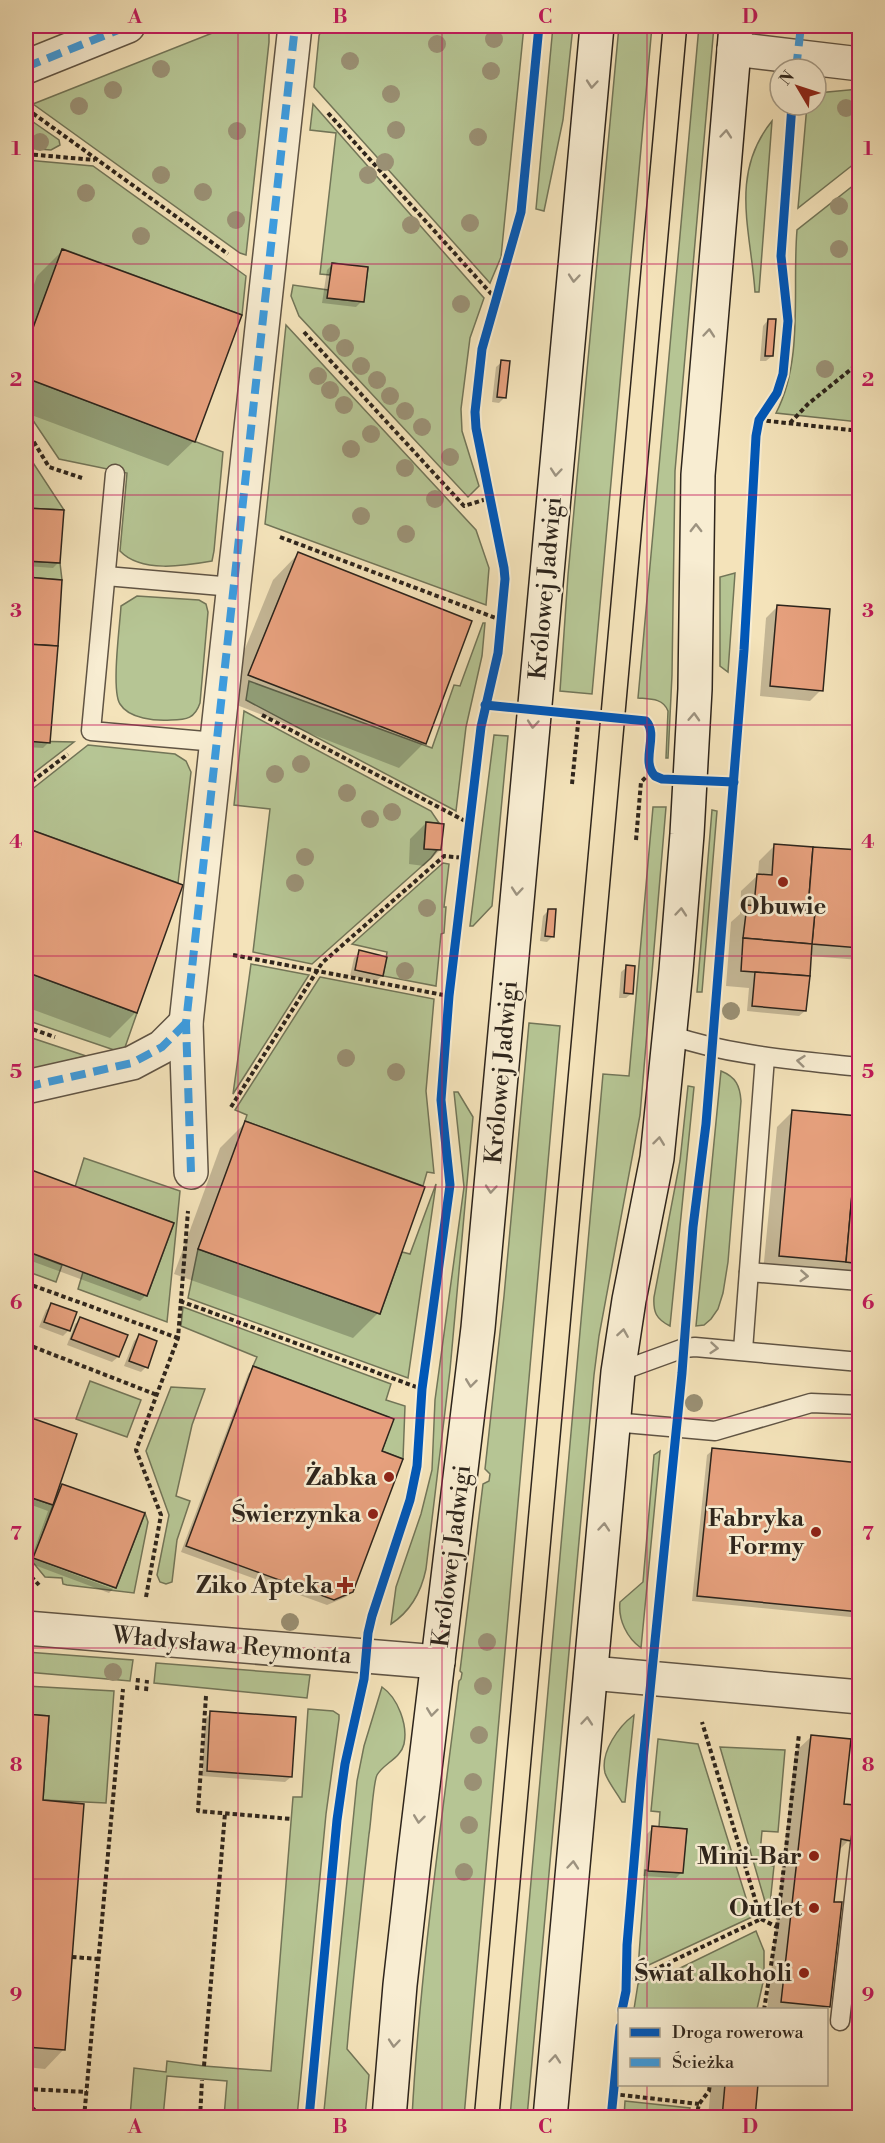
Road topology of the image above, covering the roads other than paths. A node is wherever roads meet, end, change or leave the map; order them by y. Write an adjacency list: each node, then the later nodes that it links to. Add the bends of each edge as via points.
1 (128, 26): 6 (street)
2 (294, 26): 9 (street)
3 (597, 26): 25 (street, Królowej Jadwigi, one-way to 25, via 478,1328)
4 (735, 37): 5 (street); 12 (street, one-way to 4, via 691,780 700,447)
5 (860, 64)
6 (26, 67)
7 (115, 482): 8 (lane)
8 (106, 576): 9 (lane); 10 (lane, via 91,730)
9 (233, 587): 10 (street)
10 (216, 742): 11 (street)
11 (186, 1023): 15 (street, via 162,1047 132,1064); 16 (street)
12 (670, 1035): 13 (lane, via 712,1048); 21 (street, one-way to 12, via 657,1158)
13 (765, 1057): 14 (lane, one-way to 13); 17 (lane)
14 (860, 1067)
15 (26, 1087)
16 (191, 1172)
17 (749, 1272): 18 (lane, one-way to 18); 19 (lane)
18 (860, 1281)
19 (743, 1350): 20 (lane); 21 (lane, one-way to 19, via 684,1348)
20 (860, 1362)
21 (618, 1372): 23 (street)
22 (860, 1405): 23 (lane, via 811,1403 715,1431)
23 (613, 1422): 26 (street, one-way to 23)
24 (26, 1628): 25 (street, Władysława Reymonta)
25 (438, 1662): 30 (street, Królowej Jadwigi, one-way to 30, via 401,1973)
26 (591, 1673): 27 (street); 31 (street, one-way to 26)
27 (860, 1697)
28 (860, 1844): 29 (lane)
29 (840, 2021)
30 (389, 2118)
31 (550, 2118)

